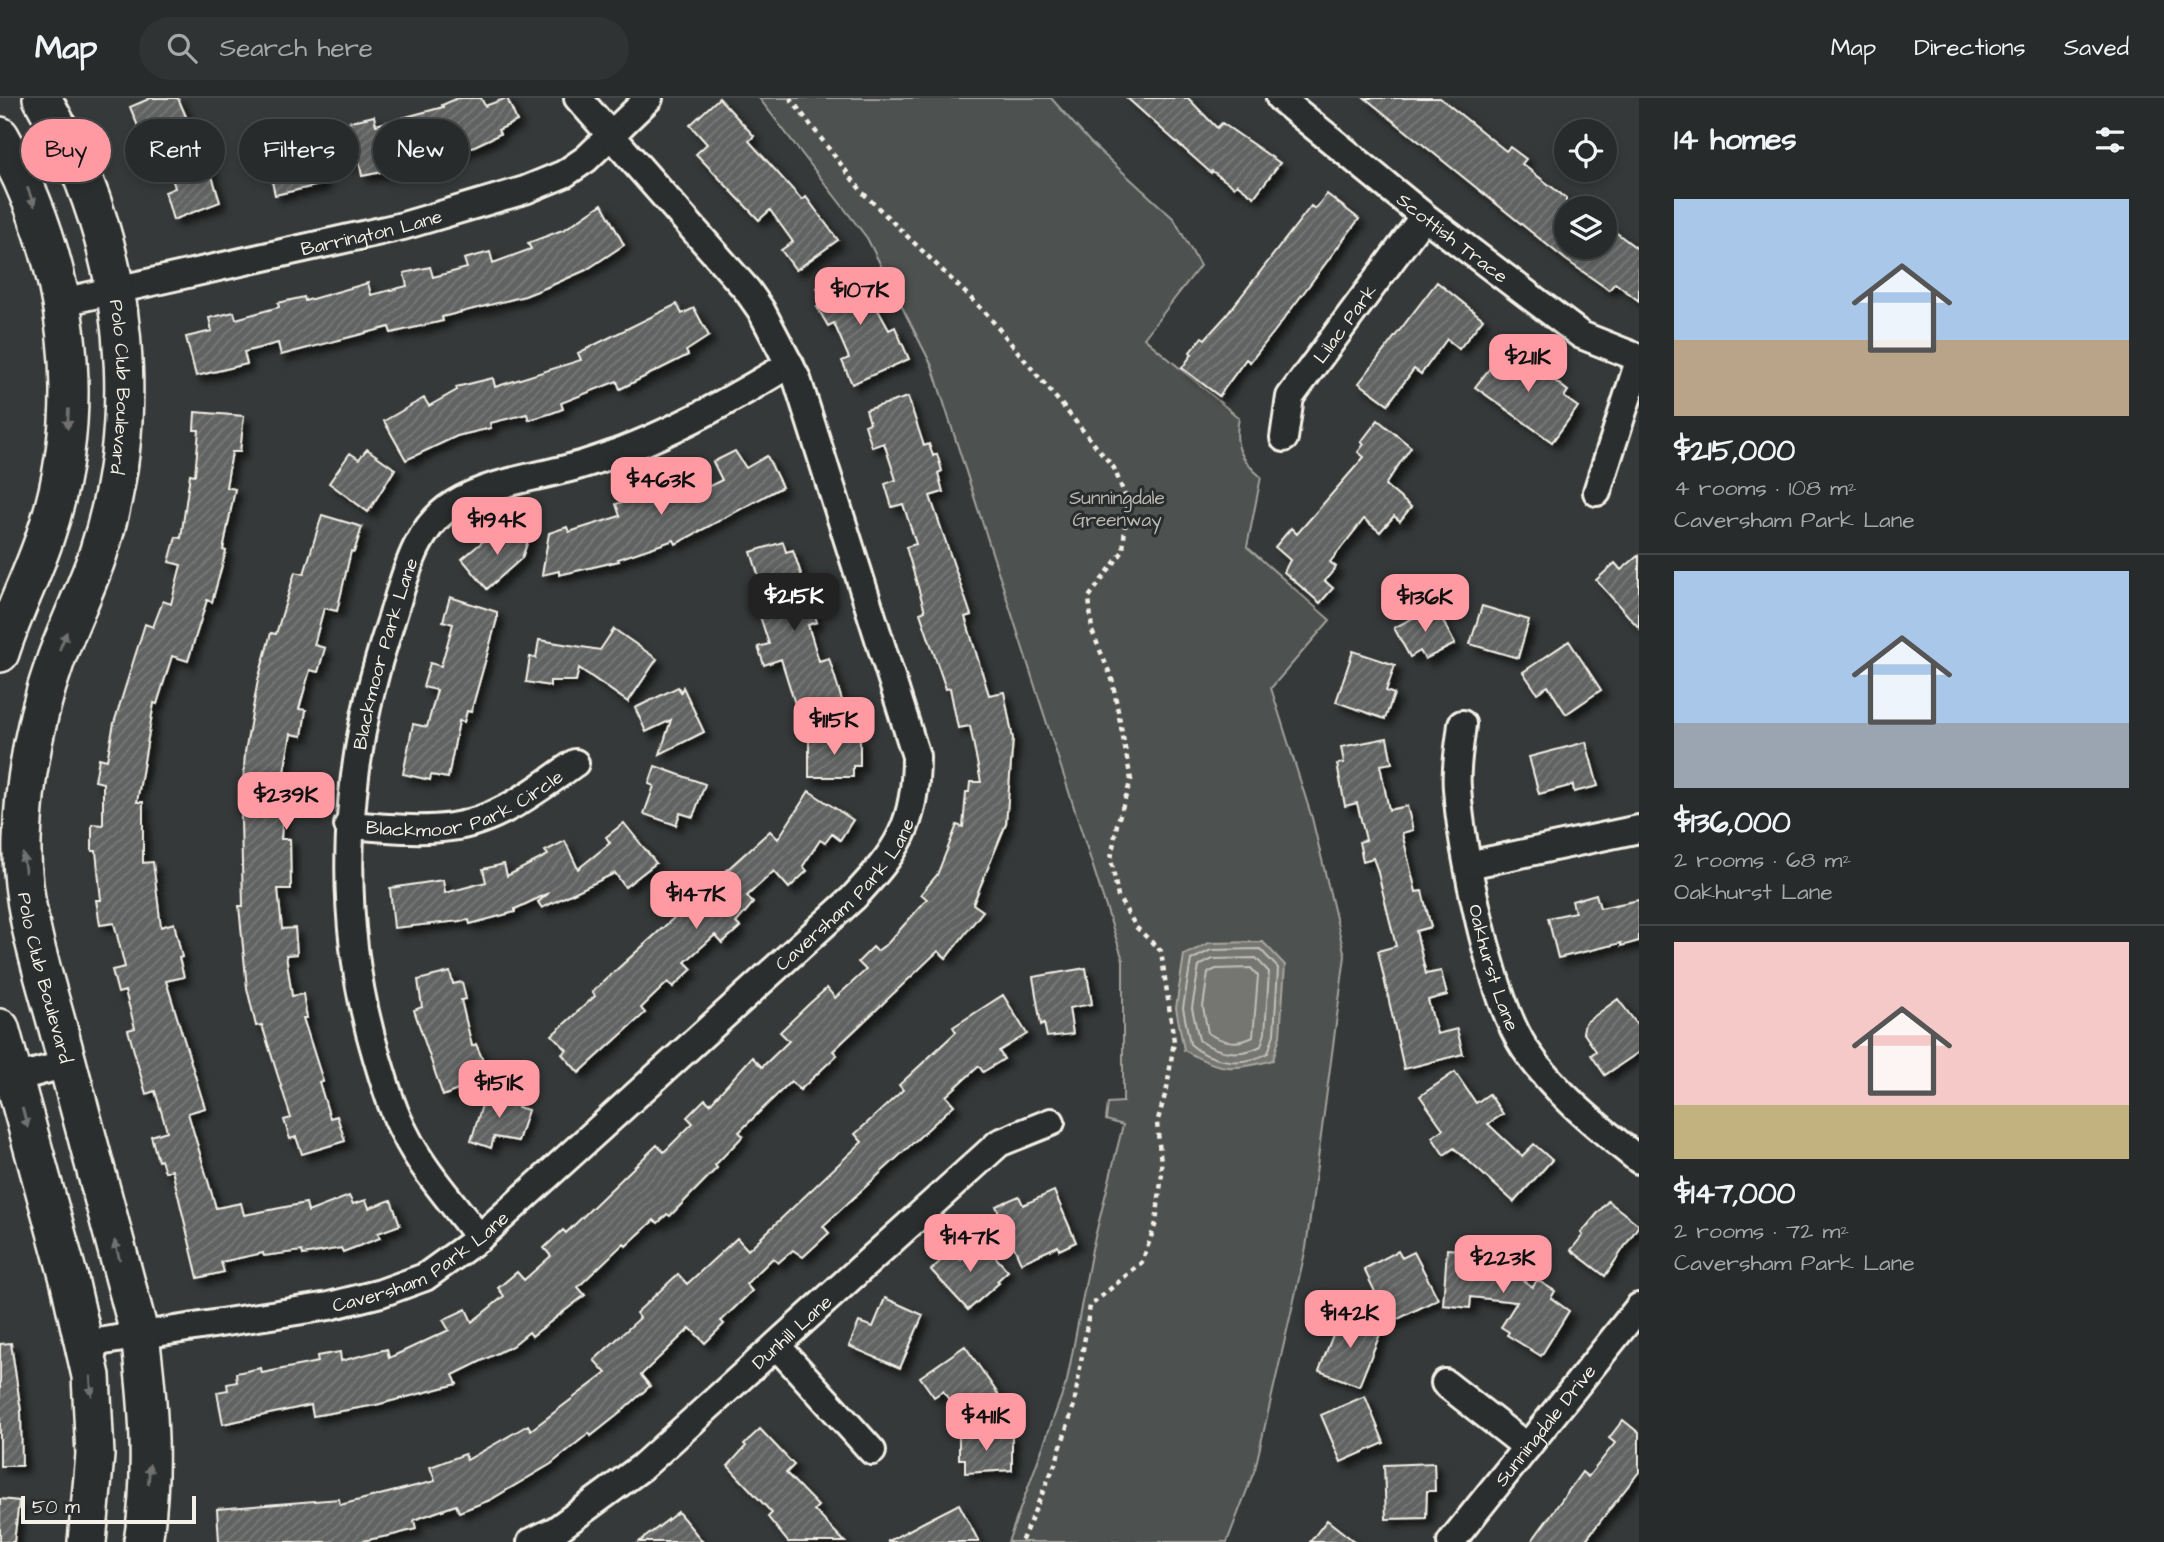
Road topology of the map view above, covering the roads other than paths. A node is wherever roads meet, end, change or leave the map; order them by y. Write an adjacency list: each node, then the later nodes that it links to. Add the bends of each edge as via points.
1 (42, 98): 8 (street, Polo Club Boulevard, via 83,176)
2 (578, 98): 6 (street, Caversham Park Lane)
3 (649, 98): 6 (street, Barrington Lane)
4 (1280, 98): 7 (street, Scottish Trace)
5 (0, 136): 9 (street, one-way to 9, via 31,195)
6 (612, 137): 8 (street, Barrington Lane, via 564,174 477,205); 11 (street, Caversham Park Lane, via 747,290)
7 (1424, 216): 10 (street, Scottish Trace, via 1581,335); 12 (street, Lilac Park, via 1290,397)
8 (116, 290): 9 (street, Barrington Lane); 21 (street, Polo Club Boulevard, one-way to 8, via 32,929 22,846 25,785 55,661 97,557 121,460 123,378)
9 (62, 302): 14 (street, one-way to 14, via 66,453 44,539)
10 (1639, 359): 13 (street)
11 (790, 364): 17 (street, Blackmoor Park Lane, via 745,392 635,446 482,491 436,519 414,554 382,647 361,731); 25 (street, Caversham Park Lane, via 910,728 916,783 907,824 884,865 853,898)
12 (1284, 439)
13 (1597, 492)
14 (0, 653)
15 (1462, 724): 19 (street, Oakhurst Lane, via 1457,786)
16 (575, 763): 17 (street, Blackmoor Park Circle, via 484,819 431,829)
17 (348, 825): 25 (street, Blackmoor Park Lane, via 356,968 368,1028 391,1102 405,1136)
18 (1639, 829): 19 (street)
19 (1468, 865): 24 (street, Oakhurst Lane, via 1493,970 1523,1046 1574,1108)
20 (0, 1028): 22 (street)
21 (67, 1064): 22 (street); 27 (street, Polo Club Boulevard, one-way to 21)
22 (7, 1080): 28 (street, one-way to 28)
23 (1051, 1122): 29 (street, Dunhill Lane, via 999,1143)
24 (1639, 1160)
25 (479, 1238): 27 (street, Caversham Park Lane, via 425,1277 381,1293 329,1306)
26 (1639, 1307): 31 (street, Sunningdale Drive)
27 (140, 1336): 28 (street, Caversham Park Lane); 35 (street, Polo Club Boulevard, one-way to 27, via 150,1455)
28 (85, 1345): 34 (street, one-way to 34, via 95,1455)
29 (777, 1346): 32 (street); 33 (street, Dunhill Lane)
30 (1444, 1383): 31 (street)
31 (1527, 1447): 37 (street, Sunningdale Drive)
32 (872, 1451)
33 (560, 1536): 36 (street, Dunhill Lane)
34 (87, 1542)
35 (143, 1542)
36 (531, 1542)
37 (1451, 1542)

